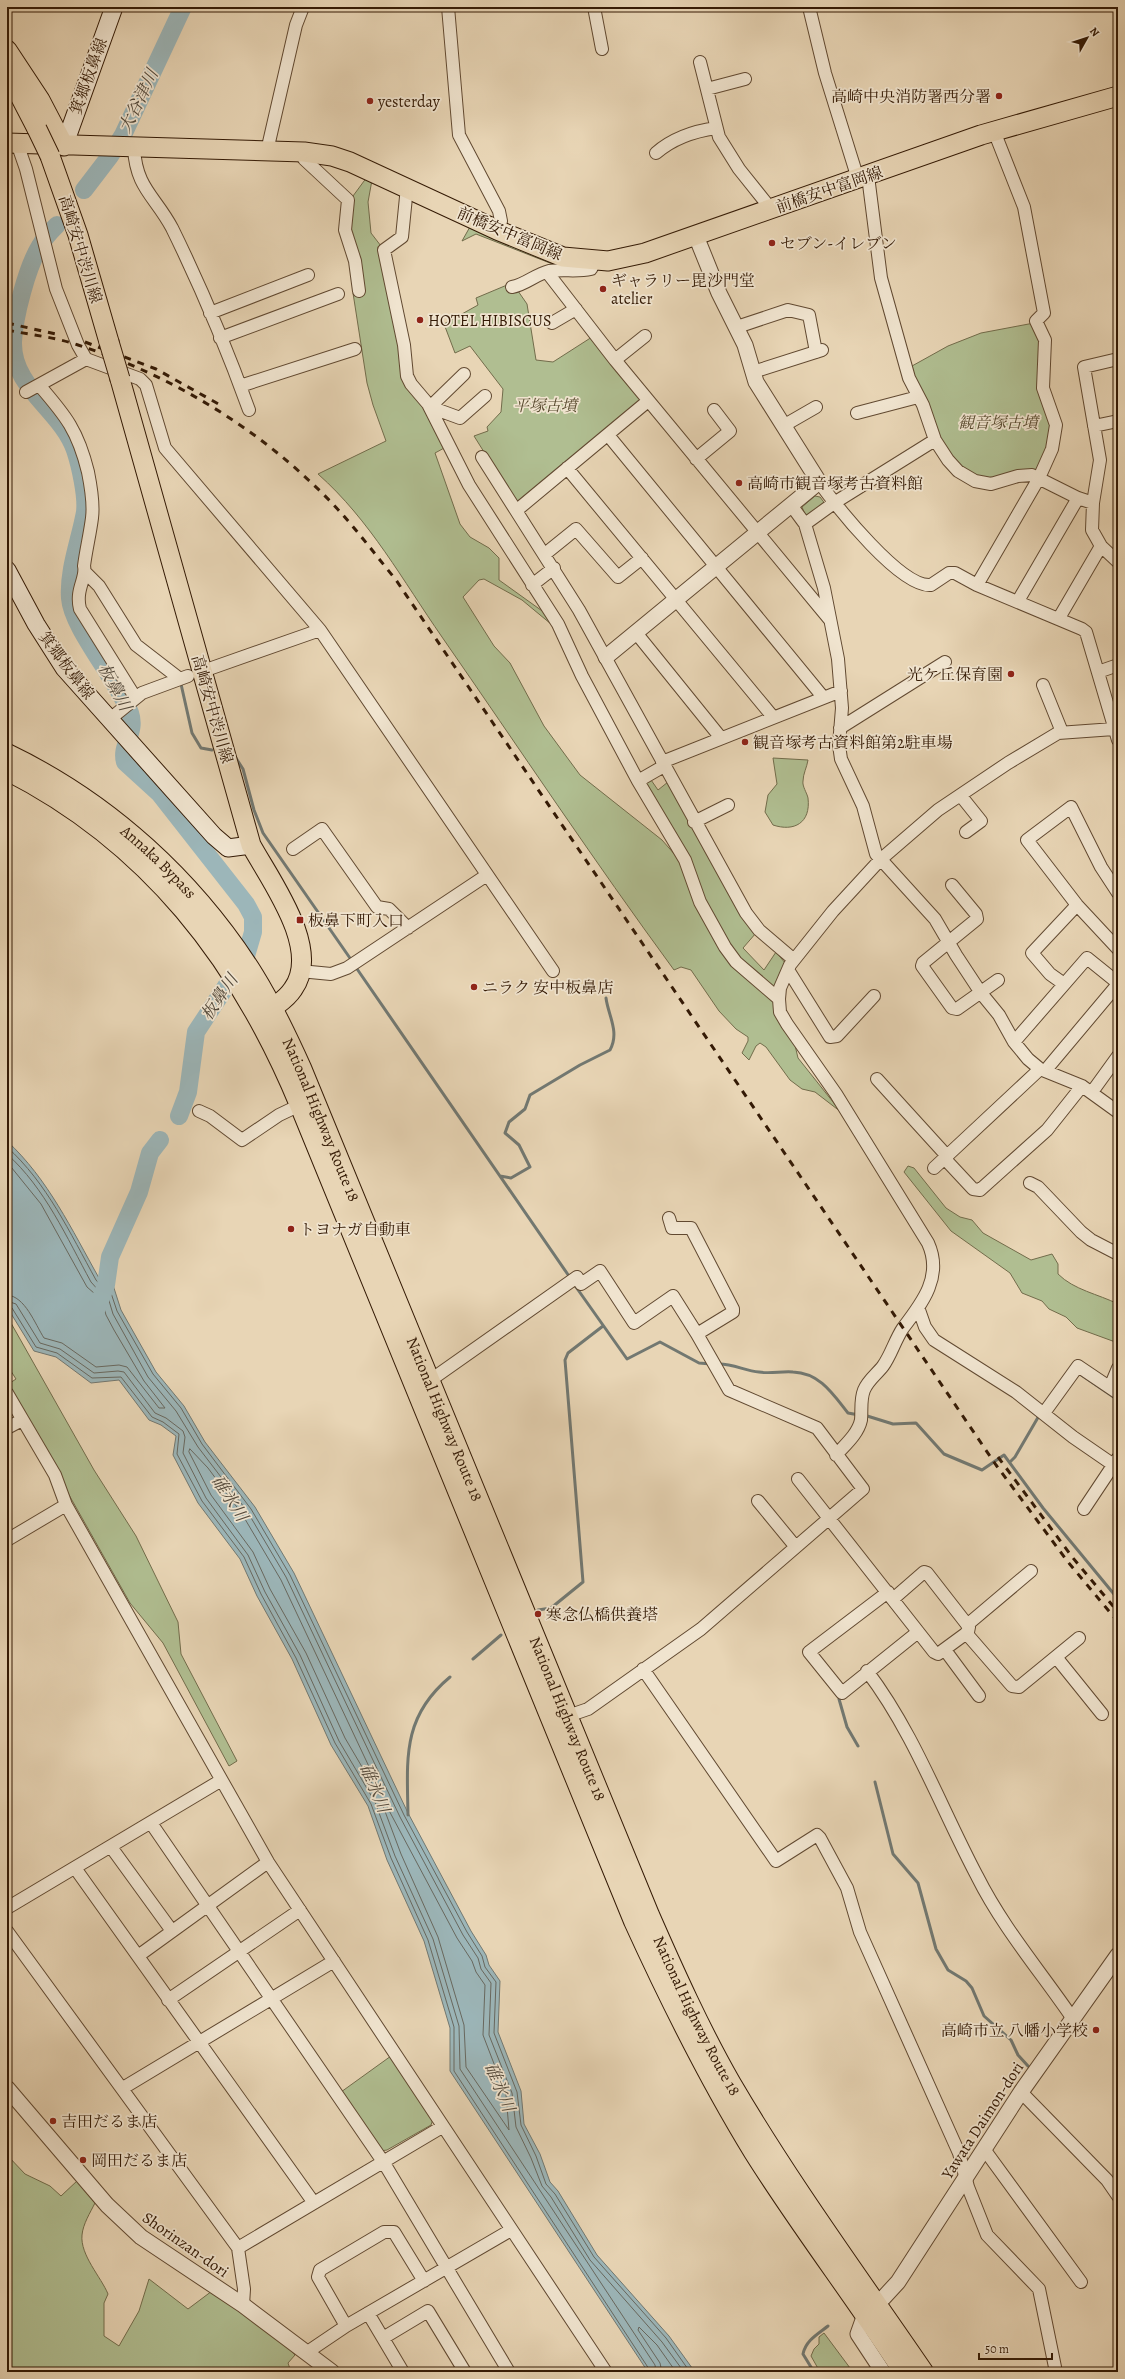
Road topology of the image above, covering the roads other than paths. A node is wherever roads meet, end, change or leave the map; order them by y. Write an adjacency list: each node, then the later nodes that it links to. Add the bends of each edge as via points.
1 (114, 7): 17 (main road, 箕郷板鼻線)
2 (303, 7): 18 (street, via 296,25)
3 (448, 7): 24 (street, via 459,135 499,211 501,221)
4 (594, 7): 6 (street)
5 (809, 7): 21 (street, via 825,72)
6 (602, 49)
7 (7, 50): 17 (main road, via 40,100)
8 (700, 62): 11 (street)
9 (7, 71): 17 (main road, bridge, via 37,129)
10 (745, 79): 11 (street)
11 (707, 89): 13 (street)
12 (1118, 96): 14 (main road, 前橋安中富岡線)
13 (716, 128): 20 (street, via 701,130 664,145); 23 (street, via 724,146)
14 (994, 131): 21 (main road, 前橋安中富岡線); 61 (street, via 1024,207 1044,313 1036,321 1045,340 1043,388 1056,425 1052,449)
15 (12, 143): 17 (main road, 前橋安中富岡線); 39 (street, via 44,241 56,289)
16 (134, 148): 17 (main road, 前橋安中富岡線, via 94,147); 18 (main road, 前橋安中富岡線); 33 (street, via 136,170 143,186 171,227)
17 (57, 151): 109 (main road, 高崎安中渋川線, bridge, via 76,228)
18 (267, 151): 19 (main road, 前橋安中富岡線)
19 (304, 152): 22 (main road, 前橋安中富岡線, via 332,156 350,162); 30 (street, via 304,159 348,200 345,230 355,261)
20 (656, 153)
21 (863, 177): 23 (main road, 前橋安中富岡線); 46 (street, via 881,278 909,378)
22 (407, 187): 24 (main road, 前橋安中富岡線); 48 (street, via 402,236 384,250 404,345 407,376 410,384)
23 (771, 210): 25 (main road, 前橋安中富岡線)
24 (497, 230): 26 (main road, 前橋安中富岡線, via 564,257)
25 (696, 236): 26 (main road, 前橋安中富岡線, via 645,253); 35 (street, via 719,293)
26 (595, 261): 27 (street, via 592,269 563,268)
27 (547, 272): 29 (street); 32 (street)
28 (308, 275): 33 (street)
29 (512, 288)
30 (359, 291)
31 (338, 294): 37 (street)
32 (576, 309): 34 (street); 41 (street)
33 (210, 313): 37 (street)
34 (552, 323)
35 (737, 327): 42 (street); 42 (street, via 788,310 809,315 820,351)
36 (645, 336): 41 (street)
37 (220, 338): 44 (street)
38 (356, 350): 44 (street)
39 (86, 359): 77 (street, via 34,388 66,416 83,450 92,501); 84 (street, via 140,379 146,385 165,448)
40 (1118, 359): 55 (street, via 1084,367)
41 (615, 360): 47 (street)
42 (753, 372): 54 (street, via 758,387)
43 (464, 374): 48 (street)
44 (240, 386): 50 (street)
45 (485, 396): 48 (street, via 460,418)
46 (918, 397): 52 (street); 57 (street)
47 (648, 401): 56 (street); 59 (street)
48 (430, 407): 78 (street, via 469,485)
49 (816, 407): 54 (street)
50 (249, 410)
51 (714, 410): 59 (street, via 730,432)
52 (857, 413)
53 (1118, 421): 55 (street)
54 (783, 426): 62 (street)
55 (1094, 426): 65 (street, via 1100,460)
56 (608, 436): 60 (street); 74 (street)
57 (935, 440): 61 (street, via 958,471 975,480 991,484 1026,475); 64 (street)
58 (482, 457): 67 (street)
59 (696, 459): 69 (street)
60 (568, 468): 67 (street); 72 (street)
61 (1039, 478): 63 (street); 79 (street)
62 (819, 482): 64 (street); 66 (street)
63 (1078, 498): 65 (street); 81 (street)
64 (834, 503): 68 (street); 79 (street, via 897,571 905,576 925,585 937,582 951,572)
65 (1093, 503): 70 (street, via 1092,530)
66 (791, 505): 68 (street); 69 (street)
67 (517, 510): 71 (street)
68 (805, 524): 83 (street)
69 (756, 532): 74 (street); 83 (street)
70 (1101, 546): 73 (street); 82 (street)
71 (545, 554): 72 (street, via 576,529 618,577); 75 (street)
72 (642, 558): 80 (street)
73 (1118, 562)
74 (716, 566): 80 (street); 93 (street)
75 (554, 568): 78 (street); 86 (street)
76 (7, 570): 95 (main road, 箕郷板鼻線, via 52,652)
77 (85, 572): 94 (street, via 78,594 80,609); 94 (street, via 99,586 136,645 184,677)
78 (532, 584): 104 (street, via 558,624 582,676)
79 (977, 585): 81 (street)
80 (676, 601): 85 (street); 96 (street)
81 (1018, 601): 82 (street)
82 (1059, 618): 90 (street, via 1086,632)
83 (831, 621): 92 (street)
84 (320, 630): 89 (street); 112 (street)
85 (637, 634): 86 (street); 100 (street)
86 (606, 657): 102 (street)
87 (945, 662): 97 (street)
88 (1118, 665): 90 (street)
89 (206, 670)
90 (1098, 672): 99 (street)
91 (1043, 684): 98 (street)
92 (841, 691): 93 (street); 97 (street)
93 (823, 697): 96 (street)
94 (132, 699): 95 (street)
95 (114, 715): 109 (main road, 箕郷板鼻線, via 129,740 222,844 228,848)
96 (773, 717): 100 (street)
97 (840, 728): 111 (street, via 841,759 863,806 876,854)
98 (1062, 732): 99 (street); 105 (street, via 1008,763)
99 (1117, 735)
100 (721, 738): 102 (street)
101 (7, 754): 120 (highway, Annaka Bypass, via 33,766 120,824 185,884)
102 (663, 764): 104 (street); 107 (street)
103 (7, 770): 120 (highway, Annaka Bypass, via 59,800 129,851)
104 (638, 781): 129 (street, via 685,860 700,902 725,947 736,962)
105 (961, 796): 108 (street, via 981,821); 111 (street, via 938,810)
106 (728, 805): 107 (street)
107 (694, 822): 119 (street, via 729,885 758,930)
108 (966, 832)
109 (251, 845): 121 (main road, 高崎安中渋川線, via 296,930 301,948)
110 (293, 849): 116 (street, via 322,829 377,908 389,909)
111 (880, 860): 117 (street, via 935,919); 119 (street)
112 (487, 875): 116 (street); 122 (street)
113 (952, 885): 117 (street, via 976,914 977,919)
114 (1118, 893): 115 (street, via 1101,867 1071,808 1027,840)
115 (1077, 905): 118 (street); 125 (street, via 1032,953 1050,974)
116 (408, 928): 121 (street, via 339,972 331,974)
117 (950, 943): 127 (street); 127 (street, via 923,962 922,966 952,1008 957,1009)
118 (1118, 949)
119 (793, 959): 123 (street)
120 (237, 966): 130 (highway, Annaka Bypass)
121 (300, 971): 130 (main road, 高崎安中渋川線, via 294,988 286,998)
122 (553, 972)
123 (787, 972): 128 (street, via 830,1037 837,1036); 129 (street)
124 (998, 980): 127 (street)
125 (1064, 984): 126 (street, via 1087,958); 131 (street)
126 (1118, 984): 133 (street)
127 (981, 993): 131 (street, via 1000,1015)
128 (874, 996)
129 (778, 999): 144 (street, via 780,1012 787,1024 836,1094 928,1243 934,1261 934,1274)
130 (265, 1012): 136 (highway, National Highway Route 18, via 269,1036); 147 (highway, National Highway Route 18, via 301,1068)
131 (1014, 1042): 133 (street, via 1028,1059)
132 (1118, 1056): 135 (street)
133 (1043, 1070): 135 (street); 139 (street)
134 (877, 1079): 139 (street)
135 (1087, 1089): 138 (street); 139 (street, via 1047,1130 980,1190 973,1189)
136 (300, 1105): 137 (street, via 279,1115 242,1140 210,1116); 147 (highway, National Highway Route 18)
137 (199, 1111)
138 (1118, 1112)
139 (946, 1157): 140 (street)
140 (934, 1168)
141 (1030, 1183): 143 (street, via 1038,1187 1091,1240)
142 (669, 1218): 145 (street, via 672,1228 691,1228 733,1309 733,1312)
143 (1118, 1254)
144 (918, 1307): 150 (street, via 934,1340 1016,1392); 153 (street, via 883,1366 864,1390 856,1432)
145 (697, 1334): 147 (street, via 672,1296 634,1323 600,1271 582,1284 577,1277); 153 (street, via 728,1390 817,1428)
146 (1118, 1368): 148 (street)
147 (422, 1385): 173 (highway, National Highway Route 18)
148 (1114, 1390): 150 (street, via 1078,1366)
149 (7, 1393): 151 (street)
150 (1044, 1413): 154 (street, via 1073,1437)
151 (22, 1420): 152 (street); 157 (street, via 55,1475)
152 (7, 1428)
153 (836, 1454): 159 (street, via 863,1489)
154 (1117, 1464): 158 (street)
155 (798, 1479): 159 (street)
156 (758, 1501): 161 (street)
157 (66, 1505): 160 (street); 174 (street)
158 (1084, 1509)
159 (829, 1517): 161 (street); 163 (street)
160 (7, 1540)
161 (794, 1546): 169 (street, via 716,1618)
162 (1031, 1571): 164 (street)
163 (890, 1596): 164 (street, via 924,1572 927,1573); 165 (street); 170 (street, via 809,1652 842,1693)
164 (967, 1629): 167 (street); 168 (street, via 1012,1686 1019,1687)
165 (918, 1632): 167 (street, via 934,1652 938,1654); 170 (street)
166 (1079, 1638): 168 (street)
167 (945, 1650): 171 (street)
168 (1056, 1657): 172 (street)
169 (643, 1670): 173 (street, via 588,1709); 198 (street, via 776,1860 817,1835 820,1838 847,1888 860,1932 959,2153)
170 (867, 1671): 190 (street, via 884,1693 921,1761 977,1877 1004,1923)
171 (979, 1696)
172 (1102, 1714)
173 (560, 1719): 207 (highway, National Highway Route 18, via 704,2035 762,2135)
174 (220, 1781): 175 (street); 177 (street)
175 (151, 1823): 176 (street); 179 (street)
176 (111, 1846): 178 (street); 183 (street)
177 (268, 1862): 179 (street); 181 (street)
178 (75, 1868): 180 (street); 186 (street)
179 (208, 1906): 183 (street); 184 (street)
180 (7, 1908)
181 (300, 1910): 184 (street); 187 (street)
182 (7, 1931): 193 (street)
183 (172, 1931): 186 (street)
184 (240, 1952): 188 (street); 189 (street)
185 (1118, 1955): 190 (street, Yawata Daimon-dori)
186 (138, 1956): 189 (street)
187 (334, 1962): 188 (street); 195 (street)
188 (272, 1999): 191 (street); 197 (street)
189 (168, 2000): 191 (street)
190 (1073, 2019): 194 (street, Yawata Daimon-dori)
191 (198, 2043): 193 (street); 200 (street)
192 (7, 2088): 206 (street, Shorinzan-dori, via 107,2205 141,2237)
193 (123, 2088): 202 (street)
194 (1021, 2092): 196 (street, Yawata Daimon-dori); 199 (street, via 1107,2180)
195 (442, 2127): 197 (street); 201 (street)
196 (984, 2149): 198 (street, Yawata Daimon-dori); 205 (street)
197 (384, 2163): 200 (street); 203 (street)
198 (966, 2176): 207 (street, Yawata Daimon-dori, via 898,2282); 220 (street, via 987,2235 1039,2289)
199 (1118, 2196)
200 (314, 2203): 202 (street)
201 (511, 2230): 203 (street); 212 (street)
202 (238, 2248): 206 (street, via 244,2288)
203 (446, 2267): 204 (street); 216 (street)
204 (424, 2281): 208 (street); 209 (street, via 394,2232 384,2232 320,2270 318,2277)
205 (1081, 2282)
206 (243, 2305): 211 (street, Shorinzan-dori)
207 (871, 2309): 217 (street, via 860,2324 858,2334); 218 (highway, National Highway Route 18); 219 (highway, National Highway Route 18)
208 (368, 2313): 209 (street); 210 (street)
209 (346, 2326): 211 (street)
210 (383, 2338): 214 (street); 215 (street, via 428,2311)
211 (306, 2353): 213 (street, Shorinzan-dori)
212 (602, 2371)
213 (332, 2372)
214 (403, 2372)
215 (465, 2372)
216 (508, 2372)
217 (883, 2372)
218 (904, 2372)
219 (923, 2372)
220 (1056, 2372)

